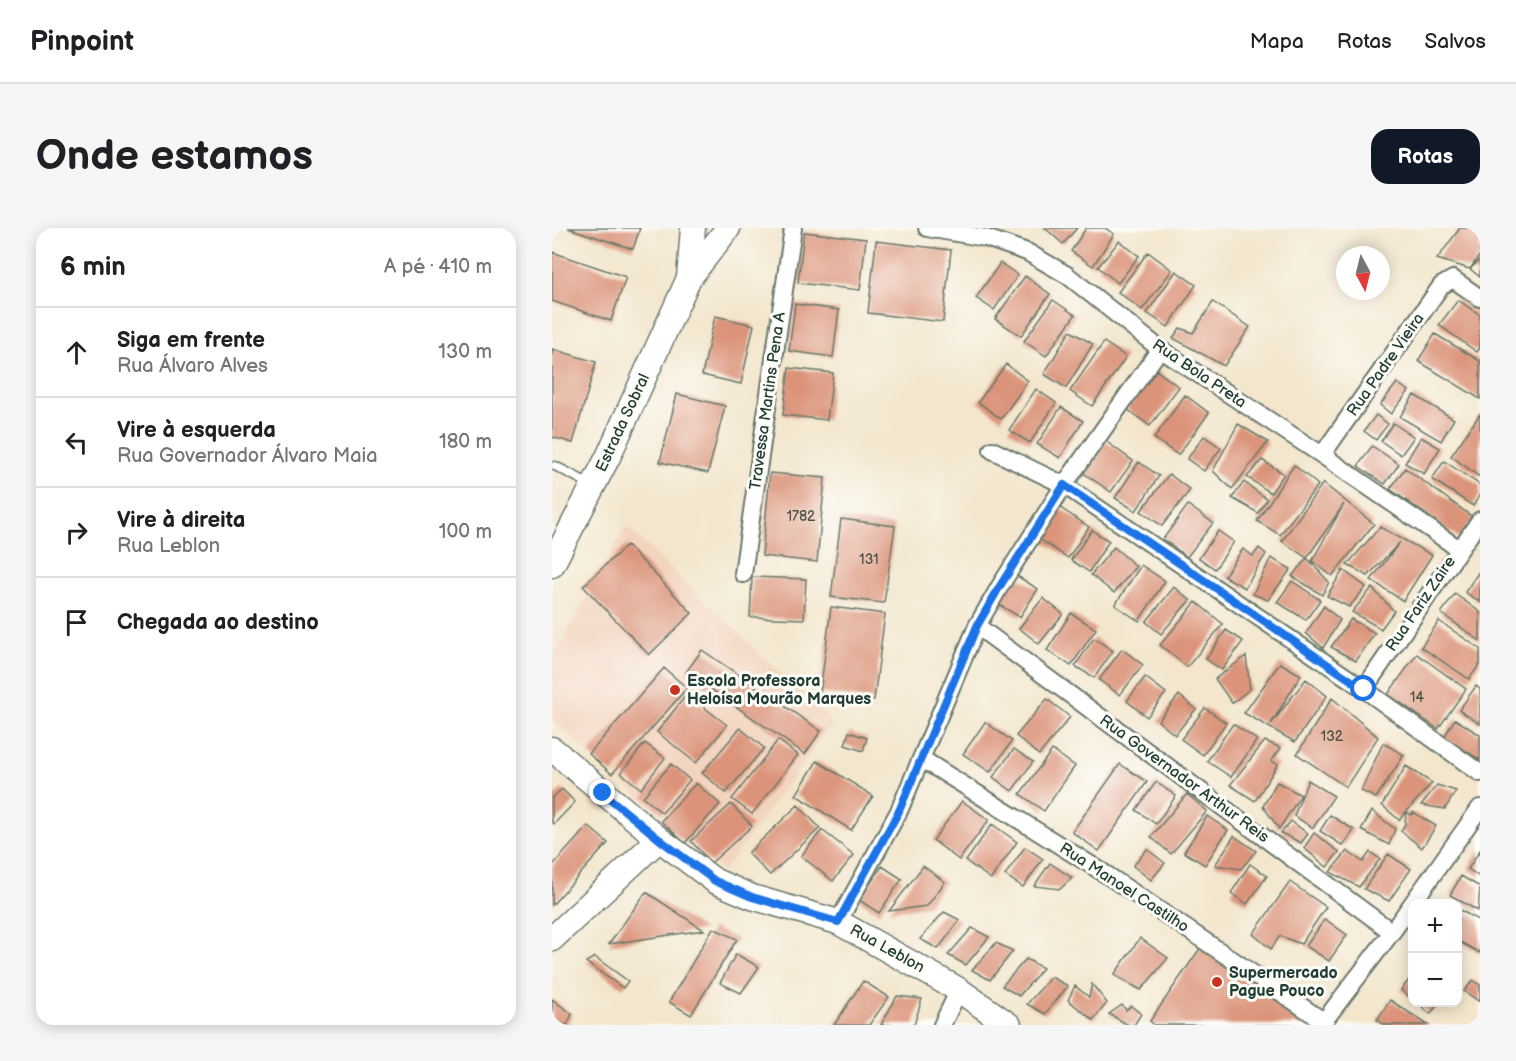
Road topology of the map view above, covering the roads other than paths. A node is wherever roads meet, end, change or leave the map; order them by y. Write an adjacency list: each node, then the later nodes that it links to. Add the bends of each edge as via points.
1 (793, 228): 17 (street, Travessa Martins Pena A)
2 (934, 228): 7 (street, Rua Bola Preta, via 986,238 1027,252 1067,275)
3 (693, 229): 4 (street); 5 (street, Estrada Sobral)
4 (726, 232): 5 (street, Estrada Sobral)
5 (689, 278): 12 (street, Estrada Sobral)
6 (1480, 298): 9 (street, Rua Padre Vieira, via 1453,279 1441,286)
7 (1160, 349): 9 (street, Rua Bola Preta); 11 (street)
8 (992, 450): 11 (street)
9 (1322, 455): 15 (street, Rua Bola Preta)
10 (555, 466): 12 (lane)
11 (1064, 485): 18 (street); 19 (street)
12 (594, 486): 14 (street, Estrada Sobral)
13 (1480, 520): 15 (street, Rua Fariz Zaire)
14 (558, 541): 16 (street, Estrada Sobral)
15 (1459, 549): 19 (street, Rua Fariz Zaire)
16 (552, 565)
17 (743, 574)
18 (977, 626): 21 (street); 26 (street, Rua Governador Arthur Reis)
19 (1364, 689): 22 (street)
20 (552, 749): 24 (street, Rua Leblon)
21 (922, 759): 25 (street, via 899,811); 29 (street, Rua Manoel Castilho, via 1107,875)
22 (1480, 773)
23 (1480, 808): 26 (street)
24 (659, 839): 25 (street, Rua Leblon, via 715,881 752,897); 27 (street)
25 (838, 922): 28 (street, Rua Leblon)
26 (1392, 932): 29 (street)
27 (552, 939)
28 (959, 990): 30 (street); 31 (street, Rua Leblon)
29 (1322, 1023)
30 (942, 1025)
31 (1009, 1025)

